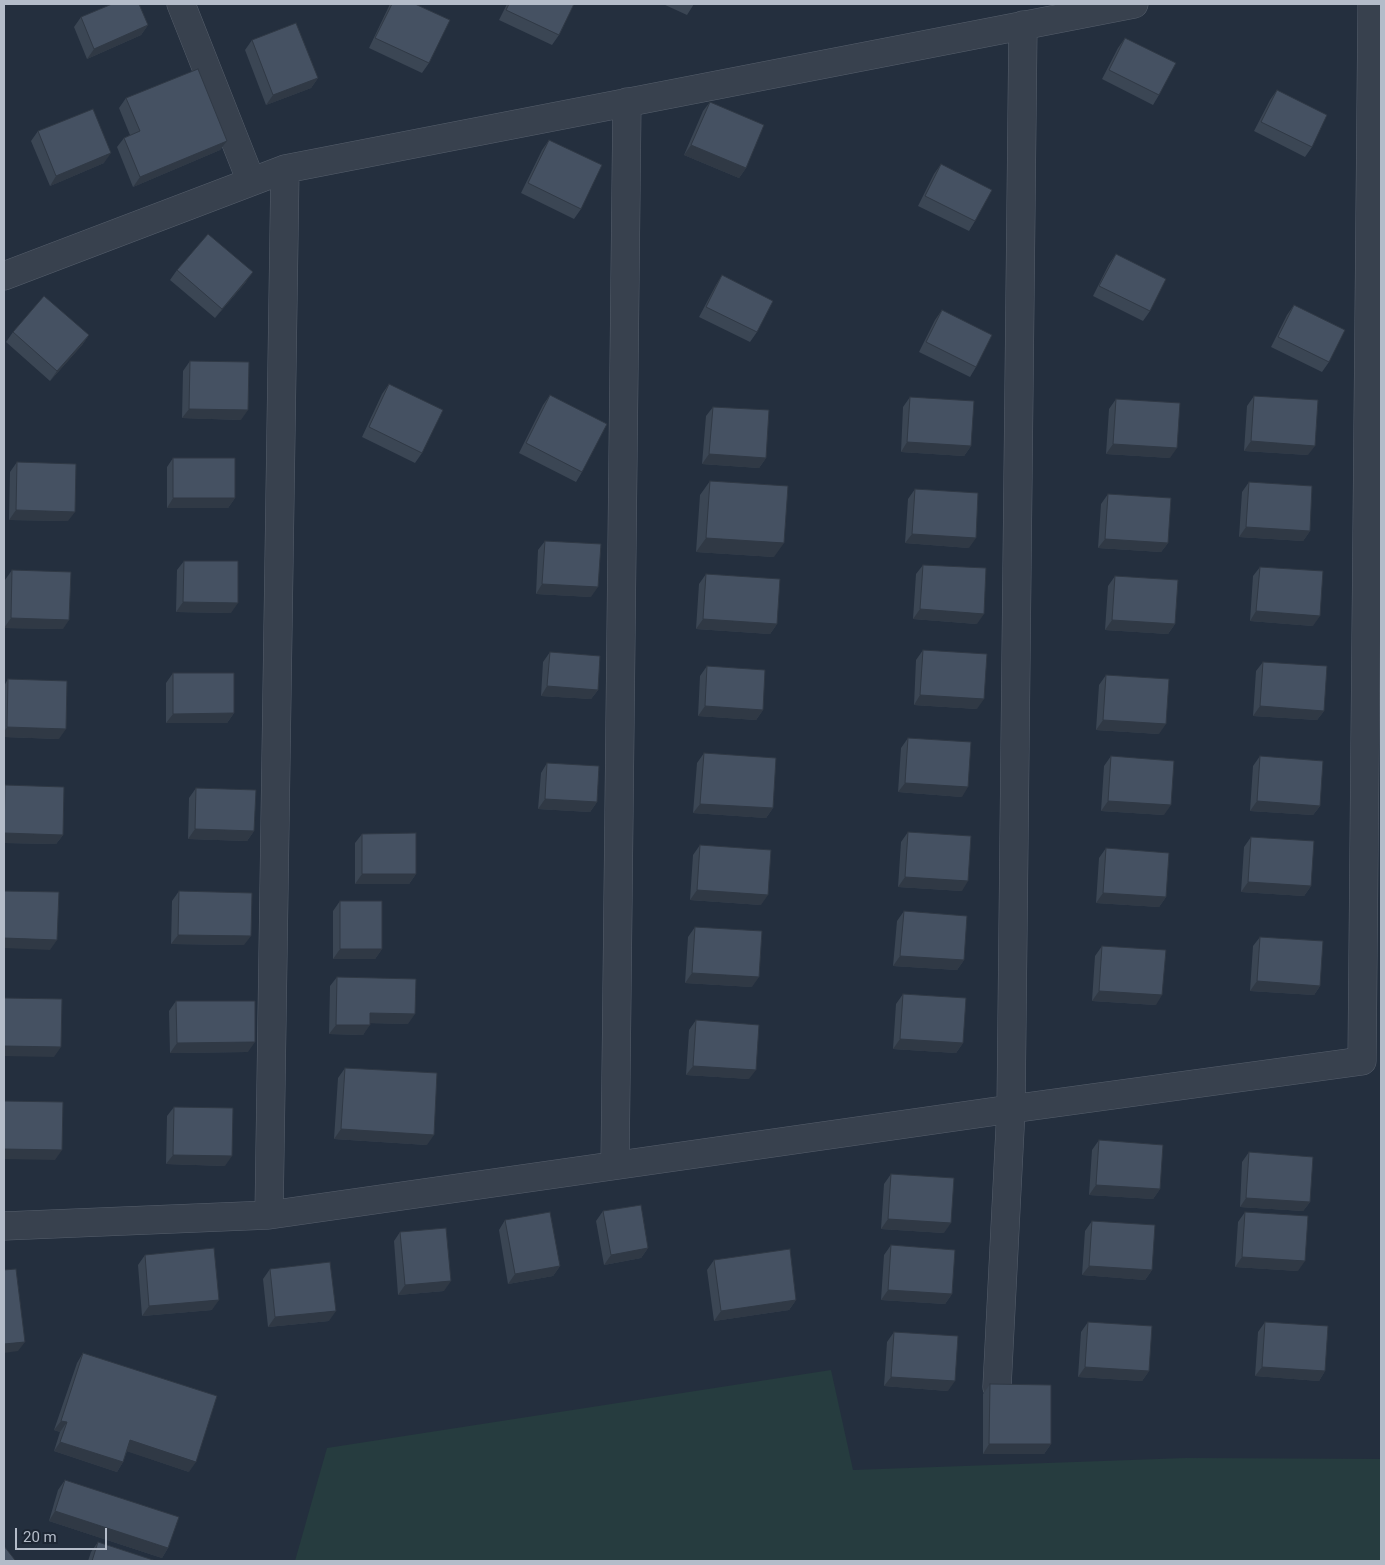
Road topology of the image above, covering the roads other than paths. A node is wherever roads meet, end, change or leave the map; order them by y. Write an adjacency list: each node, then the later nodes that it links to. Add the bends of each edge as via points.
1 (181, 4): 7 (street)
2 (1134, 4): 4 (street)
3 (1372, 4): 9 (street, via 1362,1061)
4 (1023, 25): 5 (street); 9 (street)
5 (627, 102): 6 (street); 10 (street)
6 (285, 169): 7 (street); 11 (street)
7 (251, 181): 8 (street)
8 (4, 276)
9 (1010, 1109): 10 (street); 13 (street)
10 (615, 1165): 11 (street)
11 (269, 1215): 12 (street)
12 (4, 1226)
13 (997, 1387)

